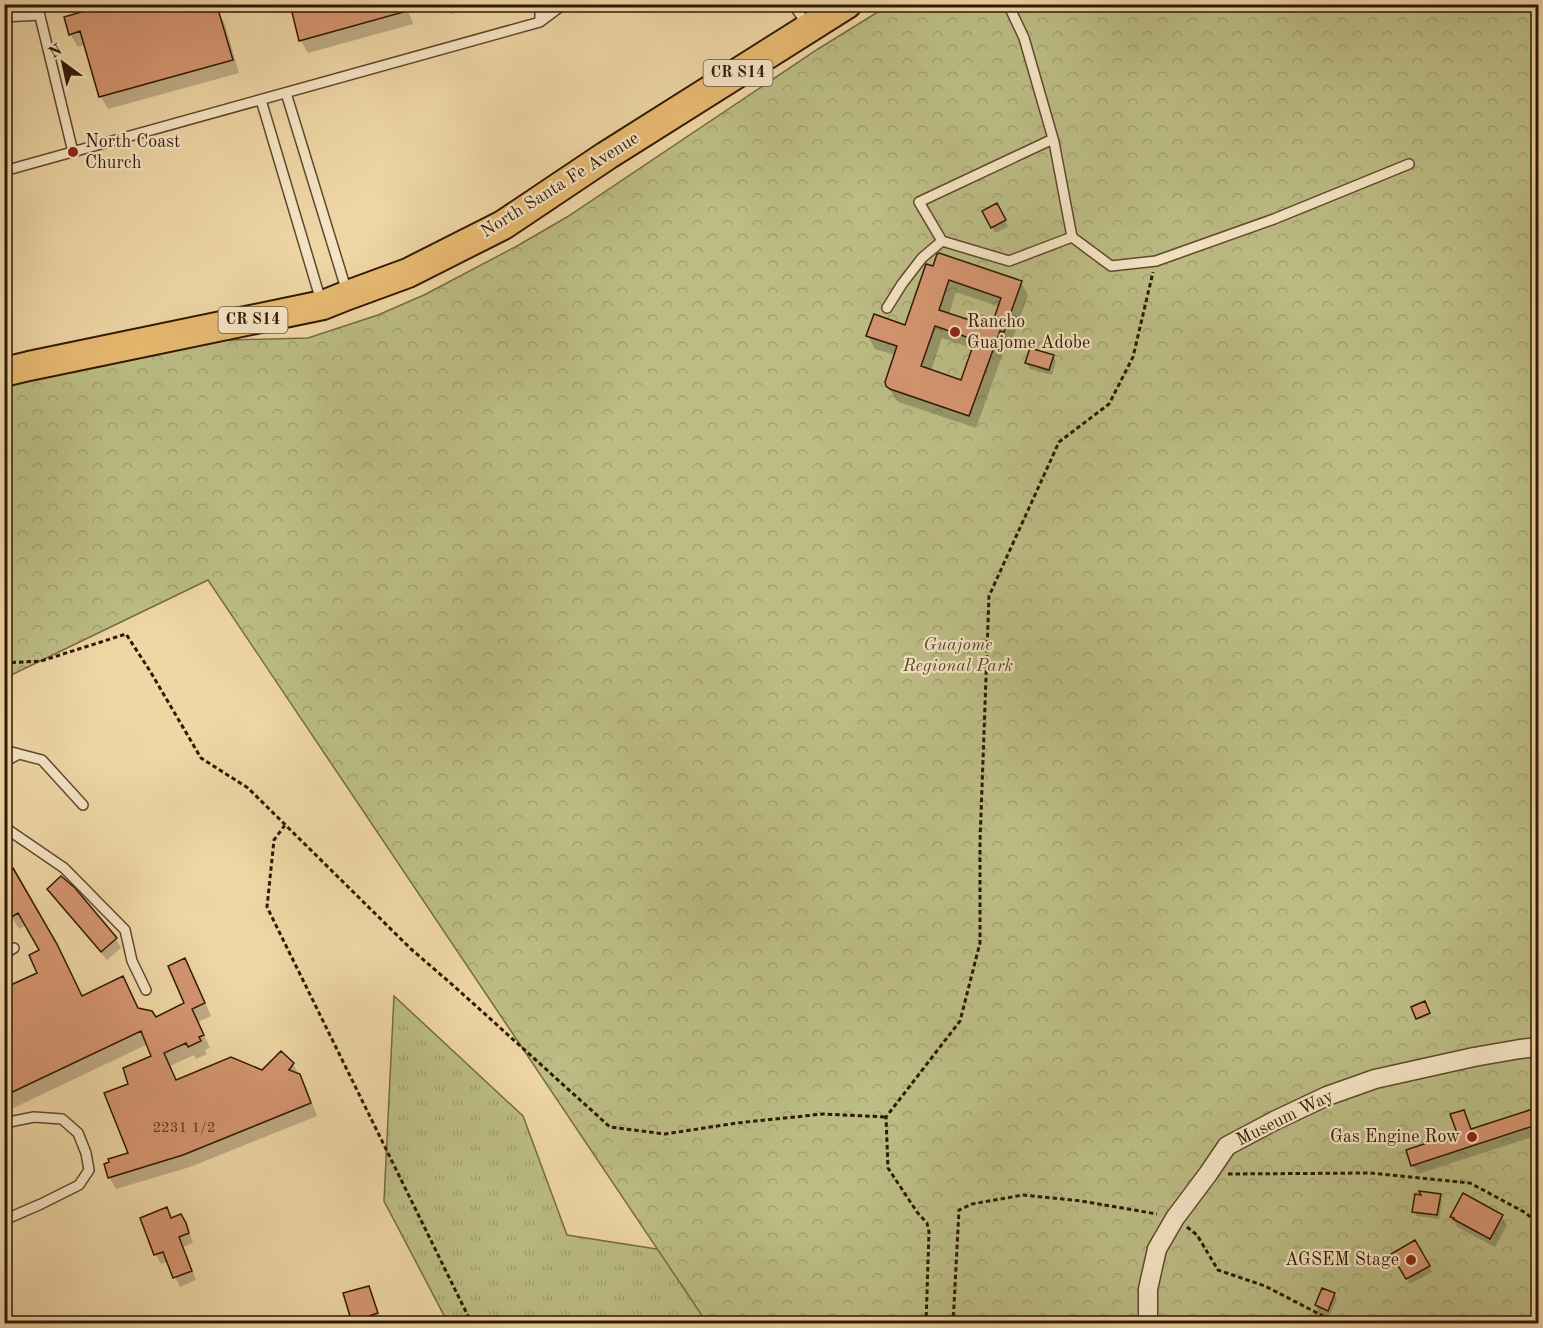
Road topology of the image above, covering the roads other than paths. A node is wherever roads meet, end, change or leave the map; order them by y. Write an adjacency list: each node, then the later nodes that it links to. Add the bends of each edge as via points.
1 (37, 4): 7 (lane)
2 (540, 4): 9 (lane)
3 (564, 4): 9 (lane)
4 (793, 4): 10 (lane)
5 (847, 4): 10 (main road, North Santa Fe Avenue / CR S14)
6 (1008, 4): 13 (lane, via 1024,38)
7 (40, 15): 8 (lane); 14 (lane)
8 (4, 17)
9 (540, 22): 11 (lane)
10 (809, 28): 19 (main road, North Santa Fe Avenue / CR S14, via 503,225 408,273)
11 (286, 93): 12 (lane); 19 (lane)
12 (261, 100): 14 (lane); 19 (lane)
13 (1053, 139): 17 (lane); 18 (lane, via 920,202)
14 (74, 152): 16 (lane)
15 (1408, 164): 17 (lane, via 1274,219 1156,261 1111,266)
16 (4, 171)
17 (1072, 237): 18 (lane, via 1009,261)
18 (942, 241): 20 (lane, via 922,258)
19 (335, 300): 21 (main road, North Santa Fe Avenue / CR S14)
20 (887, 308)
21 (4, 372)
22 (4, 750): 23 (lane)
23 (19, 754): 24 (lane); 25 (lane, via 42,760)
24 (4, 762)
25 (83, 805)
26 (4, 827): 29 (lane, via 64,868 125,930 132,961)
27 (14, 948): 28 (lane)
28 (4, 954)
29 (146, 990)
30 (1539, 1047): 33 (street, Museum Way, via 1375,1079 1327,1096 1227,1146 1157,1249 1148,1289)
31 (4, 1123): 32 (lane, via 34,1117 62,1119 78,1133 89,1170 79,1185)
32 (4, 1220)
33 (1148, 1323)

